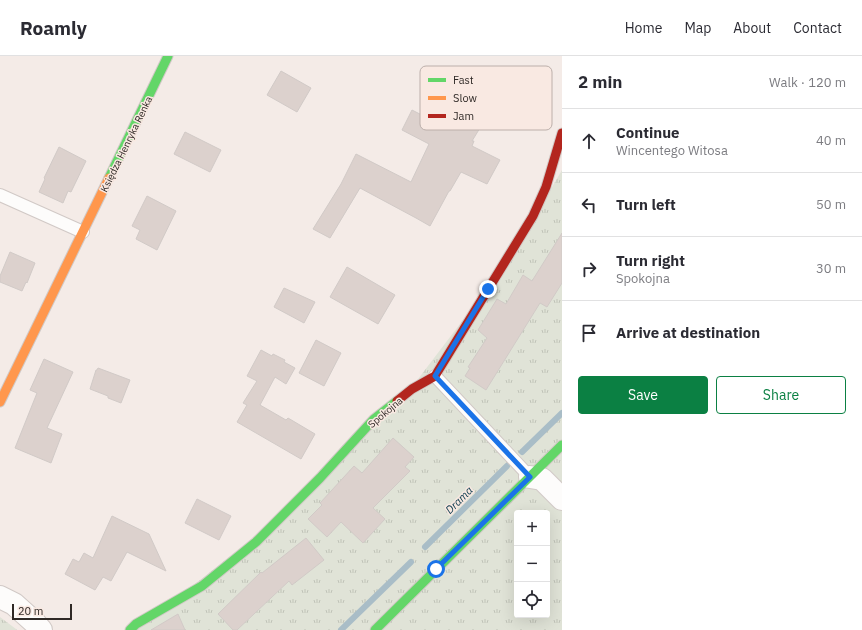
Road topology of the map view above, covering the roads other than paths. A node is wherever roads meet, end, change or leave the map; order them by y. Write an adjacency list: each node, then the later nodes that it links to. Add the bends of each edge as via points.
1 (168, 56): 4 (street, Księdza Henryka Renka)
2 (562, 133): 5 (street, Spokojna, via 546,187 534,216)
3 (0, 195): 4 (lane)
4 (83, 232): 6 (street, Księdza Henryka Renka)
5 (435, 376): 8 (lane); 12 (street, Spokojna, via 412,389 374,419 256,542 202,586)
6 (1, 398)
7 (562, 445): 8 (street)
8 (530, 477): 9 (street, via 542,479); 13 (street)
9 (562, 499)
10 (0, 597): 11 (street, via 14,604)
11 (41, 630)
12 (130, 630)
13 (375, 630)

